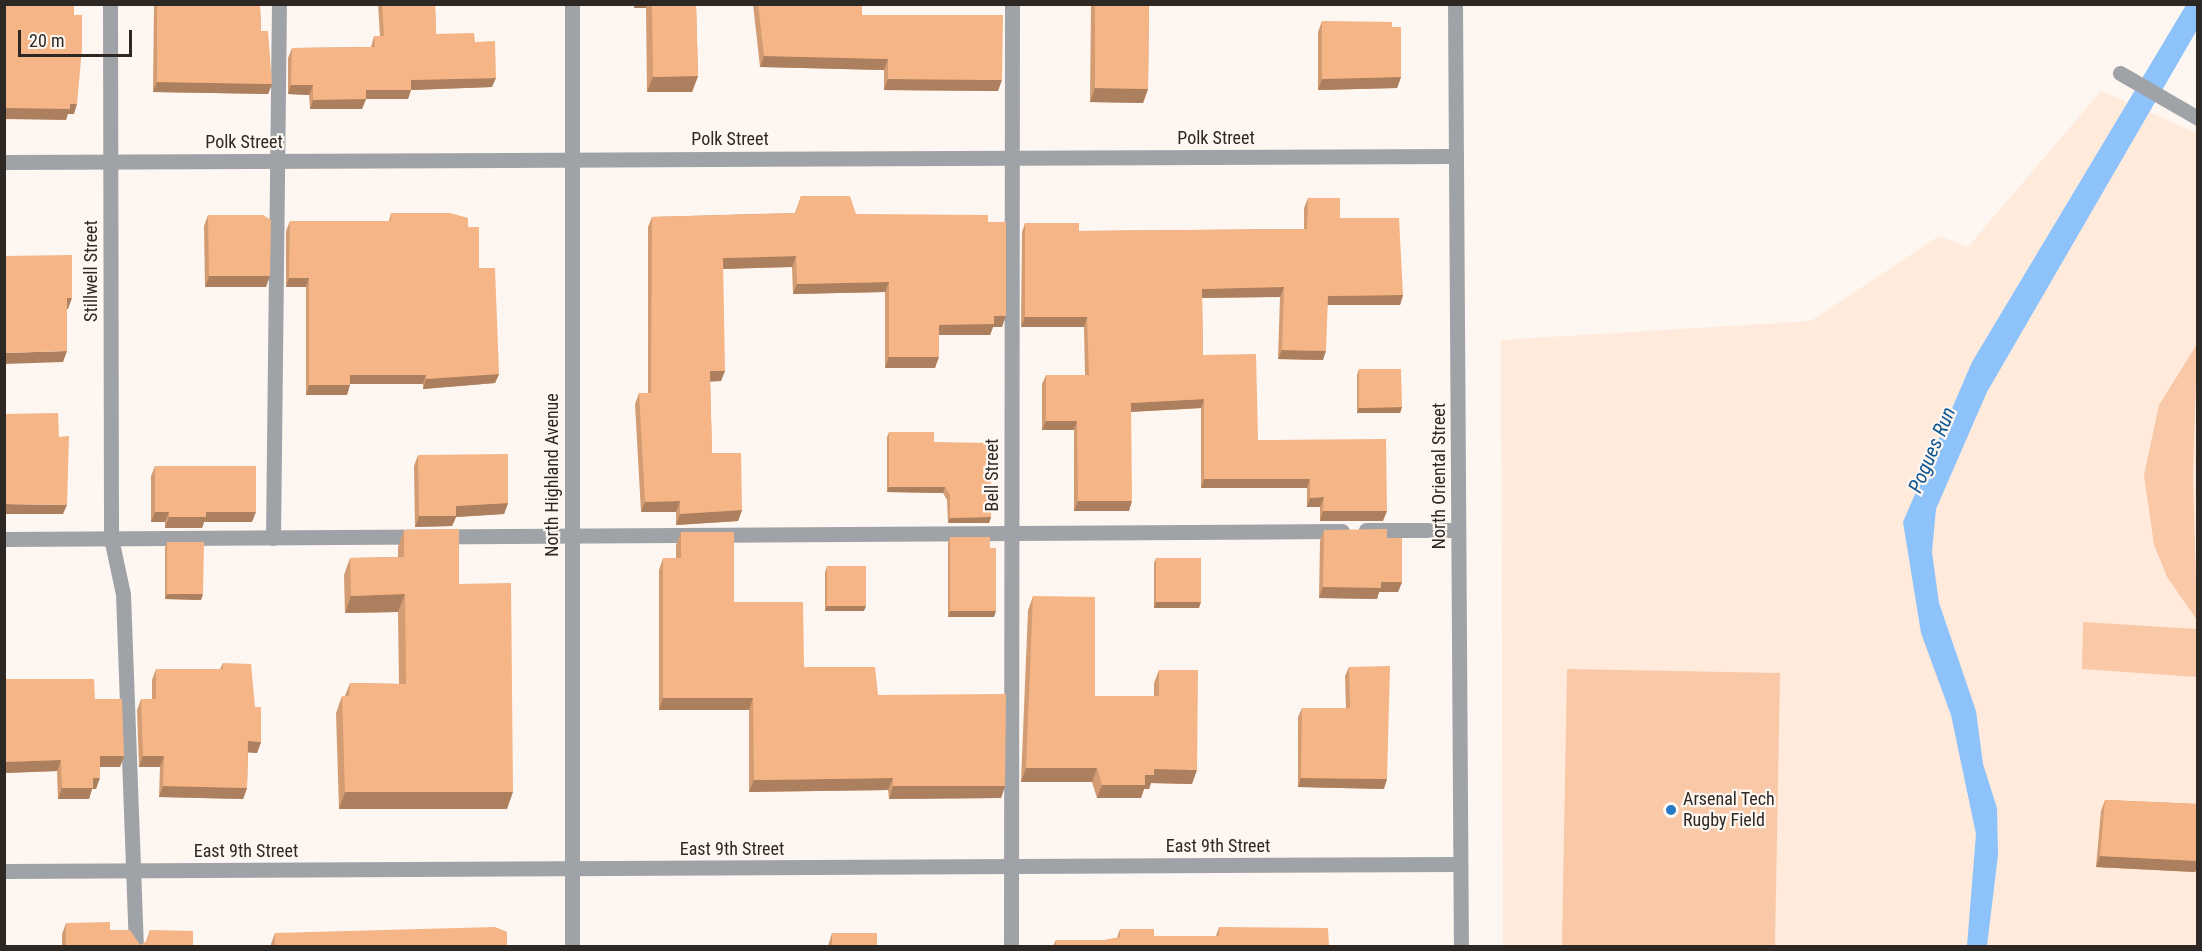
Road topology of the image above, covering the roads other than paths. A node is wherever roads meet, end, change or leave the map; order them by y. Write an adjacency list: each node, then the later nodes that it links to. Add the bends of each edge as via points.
1 (110, 4): 11 (street, Stillwell Street)
2 (279, 4): 12 (street)
3 (572, 4): 10 (street, North Highland Avenue)
4 (1012, 4): 9 (street, Bell Street)
5 (1455, 4): 8 (street, North Oriental Street)
6 (2120, 73): 7 (street)
7 (2198, 118)
8 (1456, 156): 9 (street, Polk Street); 14 (street, North Oriental Street)
9 (1012, 158): 10 (street, Polk Street); 15 (street, Bell Street)
10 (573, 160): 12 (street, Polk Street); 16 (street, North Highland Avenue)
11 (111, 161): 12 (street, Polk Street); 13 (street, Polk Street); 17 (street, Stillwell Street)
12 (274, 161): 18 (street)
13 (4, 162)
14 (1458, 530): 15 (street); 20 (street, North Oriental Street)
15 (1012, 533): 16 (street); 21 (street, Bell Street)
16 (572, 536): 18 (street); 22 (street, North Highland Avenue)
17 (111, 538): 18 (street); 19 (street); 24 (street, Stillwell Street, via 123,594)
18 (273, 538)
19 (4, 539)
20 (1460, 864): 21 (street, East 9th Street); 28 (street, North Oriental Street)
21 (1011, 867): 22 (street, East 9th Street); 27 (street, Bell Street)
22 (572, 869): 24 (street, East 9th Street); 26 (street, North Highland Avenue)
23 (4, 871): 24 (street, East 9th Street)
24 (136, 871): 25 (street, Stillwell Street)
25 (136, 946)
26 (572, 946)
27 (1011, 946)
28 (1461, 946)

